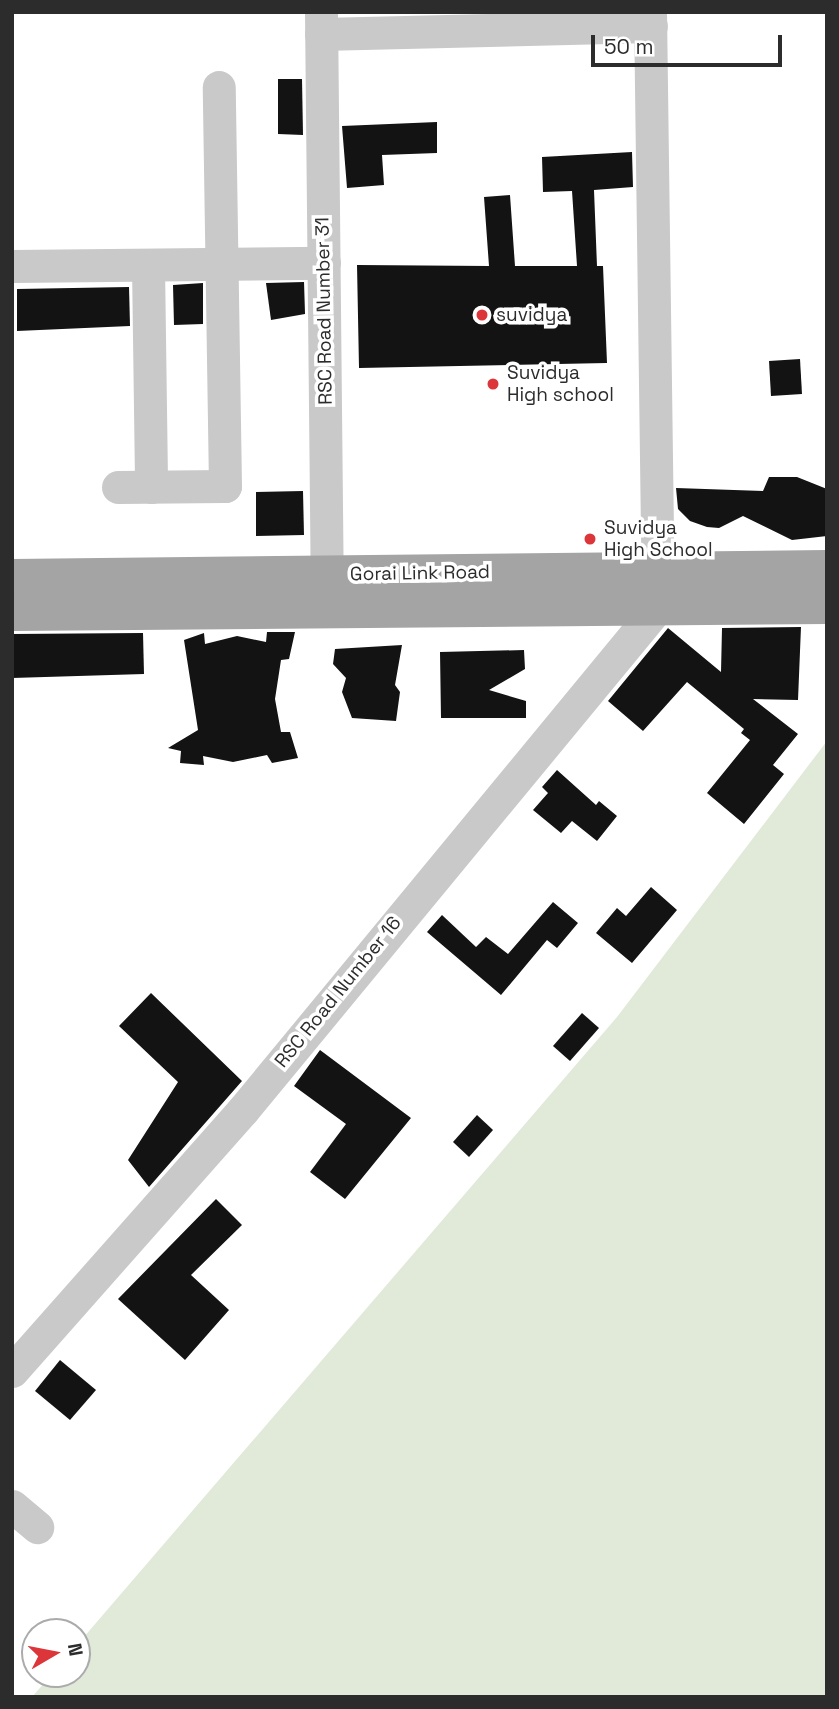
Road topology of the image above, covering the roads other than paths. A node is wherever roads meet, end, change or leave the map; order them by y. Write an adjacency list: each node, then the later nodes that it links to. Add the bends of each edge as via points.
1 (651, 19): 2 (street); 12 (street)
2 (321, 23): 4 (street, RSC Road Number 31)
3 (219, 87): 5 (street)
4 (324, 263): 5 (street); 13 (street, RSC Road Number 31)
5 (222, 264): 6 (street); 8 (street, via 225,486)
6 (148, 265): 7 (street); 8 (street)
7 (12, 267)
8 (151, 486): 9 (street)
9 (118, 487)
10 (827, 569): 12 (main road, Gorai Link Road)
11 (12, 578): 13 (main road, Gorai Link Road)
12 (658, 589): 13 (main road, Gorai Link Road); 14 (main road, Gorai Link Road); 16 (street, RSC Road Number 16, via 243,1110)
13 (327, 593): 15 (main road, Gorai Link Road)
14 (827, 605)
15 (12, 612)
16 (12, 1371)

